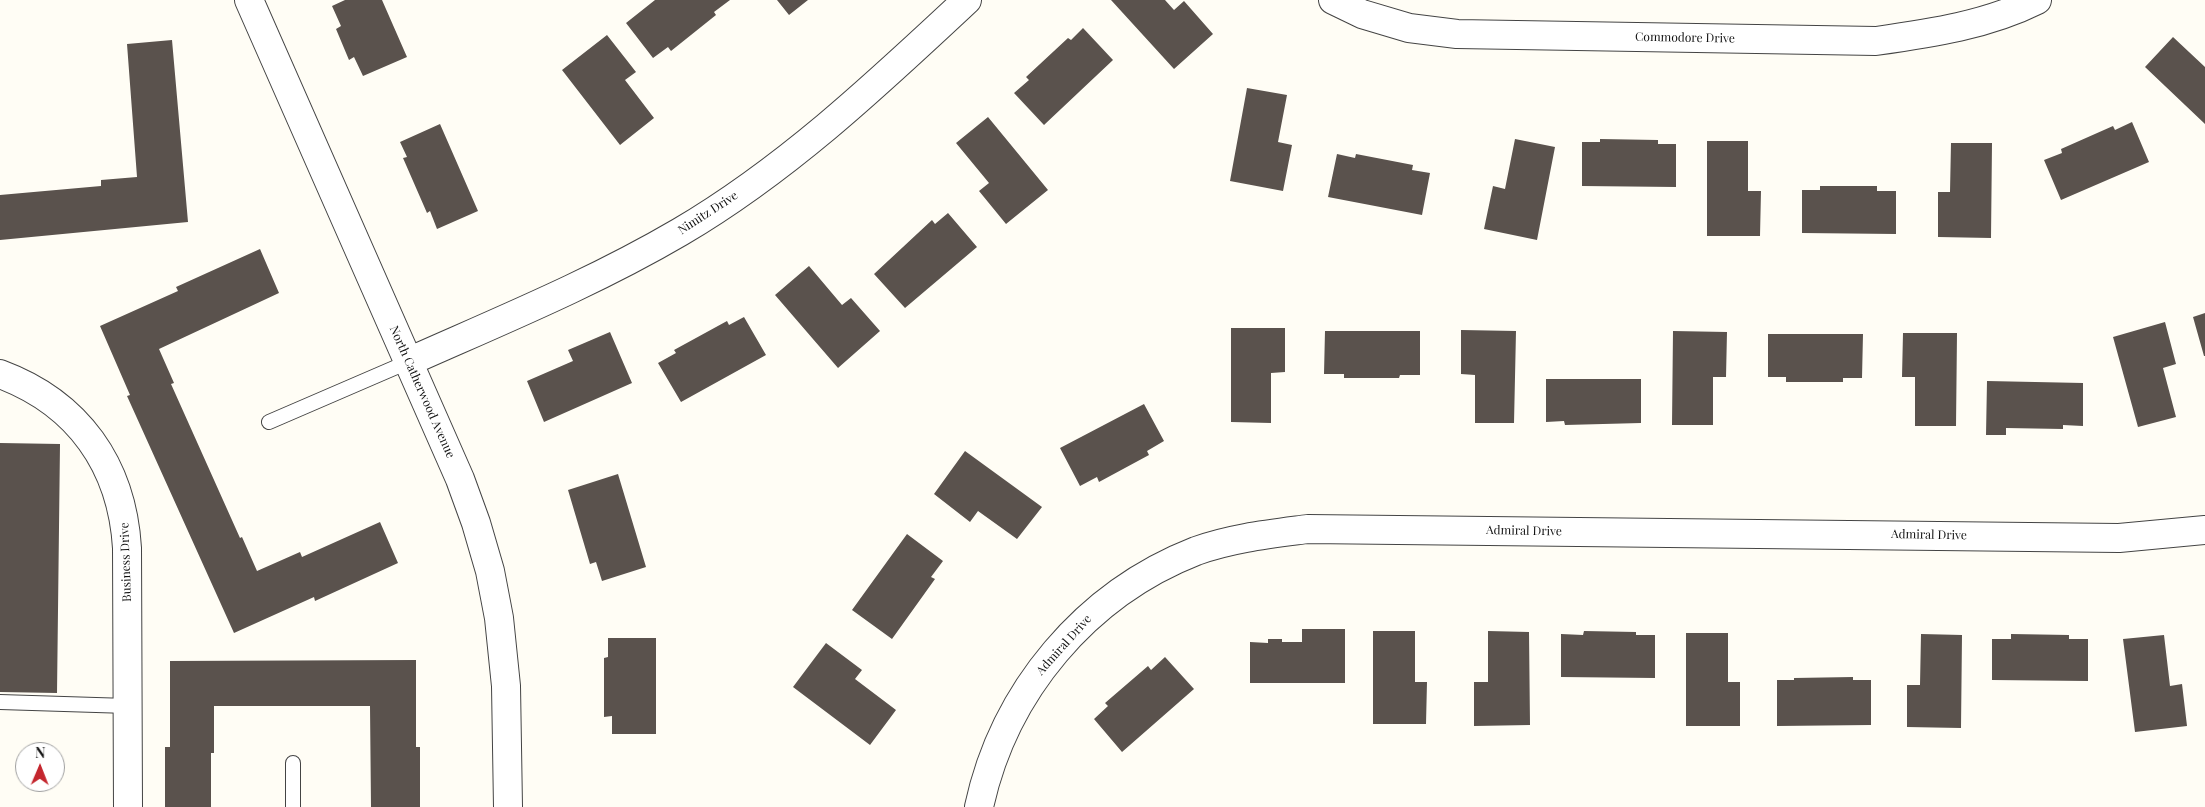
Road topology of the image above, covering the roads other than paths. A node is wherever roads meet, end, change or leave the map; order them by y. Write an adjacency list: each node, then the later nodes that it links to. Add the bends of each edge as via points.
1 (249, 0): 5 (street, North Catherwood Avenue)
2 (967, 0): 5 (street, Nimitz Drive, via 838,118 787,159 680,232 609,272)
3 (1333, 0): 4 (street, Commodore Drive, via 1362,14 1409,28 1457,34 1876,41 1970,25)
4 (2037, 0)
5 (408, 362): 7 (lane); 14 (street, North Catherwood Avenue, via 471,508 490,571 506,686)
6 (0, 374): 10 (street, Business Drive, via 17,380 70,416 100,453 115,482 126,530)
7 (269, 422)
8 (2205, 530): 15 (street, Admiral Drive, via 2119,538 1308,529 1243,537 1166,564 1123,588 1072,632 1030,682 1014,710 987,773)
9 (0, 702): 10 (lane)
10 (128, 706): 12 (street, Business Drive)
11 (293, 763): 13 (lane)
12 (128, 807)
13 (293, 807)
14 (508, 807)
15 (979, 807)

